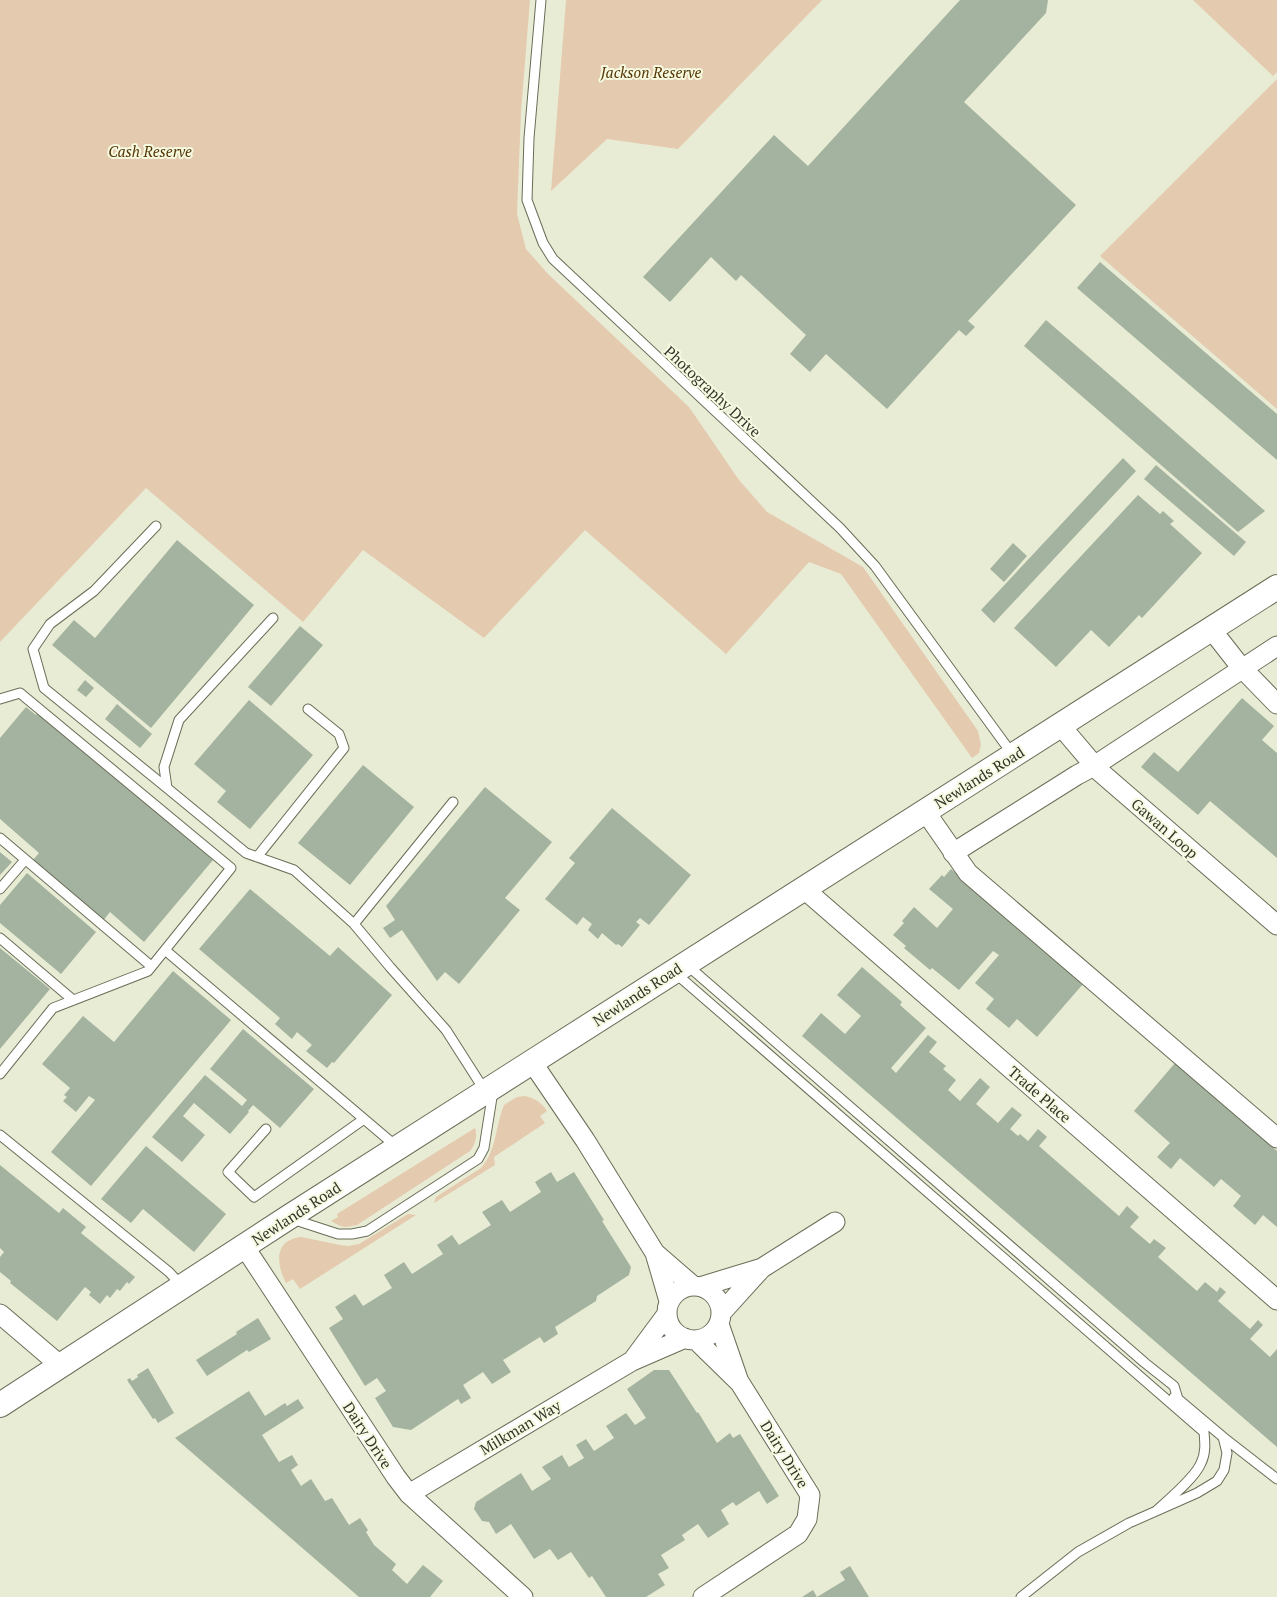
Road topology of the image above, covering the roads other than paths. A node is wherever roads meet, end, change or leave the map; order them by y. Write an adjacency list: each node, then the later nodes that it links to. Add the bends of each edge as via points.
1 (541, 0): 12 (lane, Photography Drive, via 527,200 543,244 553,259 840,528 875,566)
2 (156, 526): 14 (lane, via 94,591 50,624 33,649 44,688)
3 (1277, 587): 5 (street, Newlands Road)
4 (273, 618): 14 (lane, via 178,720 164,767)
5 (1211, 629): 7 (street); 11 (street, Newlands Road)
6 (1277, 646): 7 (street)
7 (1242, 668): 9 (street); 13 (street)
8 (0, 699): 26 (lane, via 20,693 231,868)
9 (1277, 704)
10 (308, 709): 19 (lane, via 339,734 344,748)
11 (1060, 725): 12 (street, Newlands Road); 13 (street, Gawan Loop)
12 (1013, 755): 16 (street, Newlands Road)
13 (1094, 766): 18 (street); 24 (street, Gawan Loop)
14 (167, 788): 19 (lane, via 246,853)
15 (453, 802): 23 (lane)
16 (925, 811): 18 (street); 21 (street, Newlands Road)
17 (0, 838): 20 (lane)
18 (953, 853): 36 (street, via 968,873)
19 (257, 857): 23 (lane, via 294,870)
20 (25, 860): 22 (lane); 27 (lane)
21 (803, 888): 28 (street, Newlands Road); 45 (street, Trade Place)
22 (0, 889)
23 (354, 924): 32 (lane, via 446,1030)
24 (1277, 925)
25 (0, 938): 29 (lane)
26 (165, 950): 27 (lane); 33 (lane)
27 (151, 966): 29 (lane, via 148,971)
28 (679, 968): 30 (street, Newlands Road); 54 (lane, via 1174,1386 1178,1399); 57 (lane, via 1204,1432 1201,1464)
29 (74, 1000): 31 (lane, via 53,1008)
30 (532, 1062): 32 (street, Newlands Road); 41 (street)
31 (0, 1074)
32 (490, 1089): 37 (street, Newlands Road); 38 (lane, via 484,1148 478,1159 367,1231 338,1234)
33 (364, 1120): 34 (lane, via 254,1197 228,1172); 37 (lane)
34 (266, 1130)
35 (0, 1135): 44 (lane, via 168,1272)
36 (1277, 1138)
37 (398, 1148): 38 (street, Newlands Road)
38 (289, 1217): 40 (street, Newlands Road)
39 (835, 1222): 42 (street)
40 (244, 1246): 44 (street, Newlands Road); 56 (street, Dairy Drive)
41 (655, 1253): 43 (street); 46 (street)
42 (762, 1268): 43 (street); 48 (street)
43 (697, 1286): 46 (street, via 678,1290); 48 (street, via 716,1296)
44 (182, 1287): 51 (street, Newlands Road)
45 (1277, 1300)
46 (668, 1307): 49 (street, via 672,1329); 50 (street, Milkman Way)
47 (0, 1314): 51 (street)
48 (720, 1318): 49 (street, via 710,1335); 52 (street, Dairy Drive)
49 (691, 1339): 50 (street, Milkman Way); 52 (street, Dairy Drive)
50 (632, 1361): 56 (street, Milkman Way)
51 (61, 1366): 53 (street, Newlands Road)
52 (740, 1383): 59 (street, Dairy Drive, via 810,1495 808,1519 788,1543)
53 (0, 1405)
54 (1223, 1437): 55 (lane); 57 (lane, via 1227,1453 1224,1470 1217,1481)
55 (1277, 1479)
56 (409, 1494): 58 (street, Dairy Drive)
57 (1156, 1511): 60 (lane, via 1078,1552)
58 (523, 1597)
59 (703, 1597)
60 (1021, 1597)

